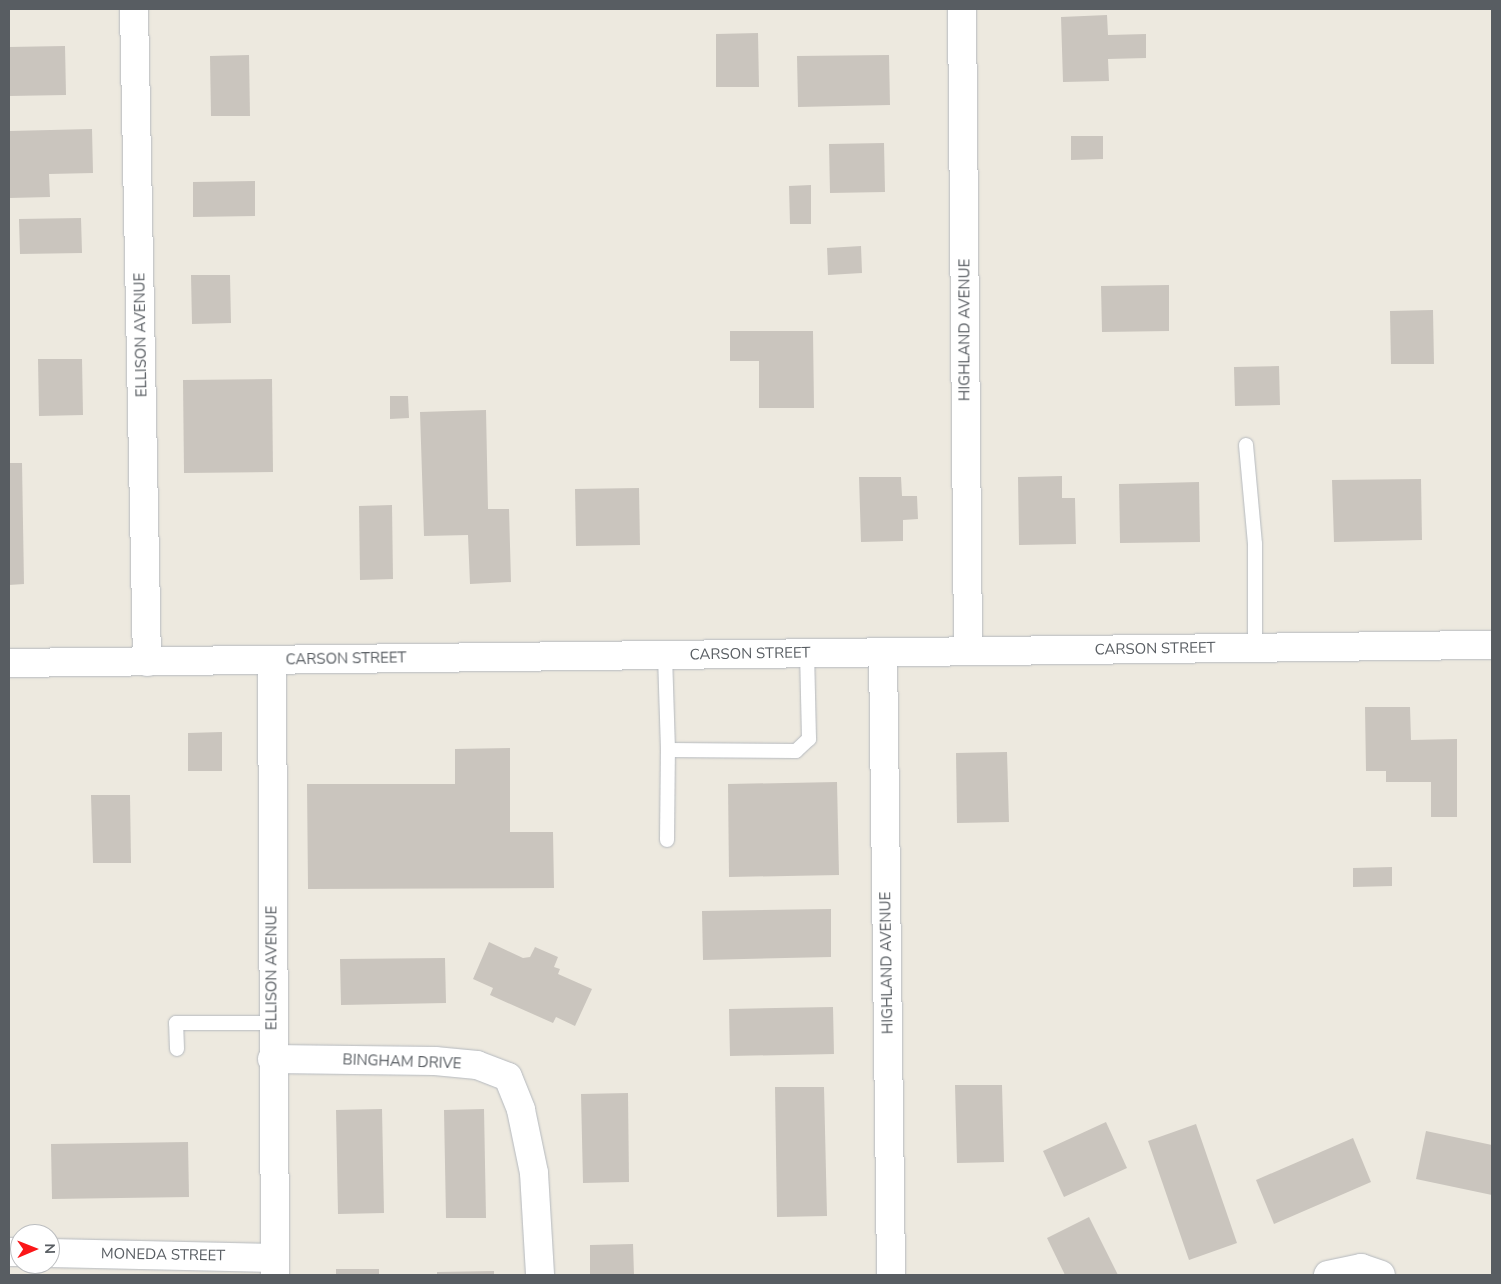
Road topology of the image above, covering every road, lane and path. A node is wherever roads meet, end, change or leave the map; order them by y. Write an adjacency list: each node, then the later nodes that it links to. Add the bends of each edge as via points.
1 (134, 9): 11 (street, ELLISON AVENUE)
2 (962, 9): 6 (street, HIGHLAND AVENUE)
3 (1246, 446): 5 (lane, via 1255,544)
4 (1492, 645): 5 (street, CARSON STREET)
5 (1255, 648): 6 (street, CARSON STREET)
6 (968, 650): 7 (street, CARSON STREET)
7 (884, 652): 8 (street, CARSON STREET); 21 (street, HIGHLAND AVENUE)
8 (807, 653): 9 (street, CARSON STREET); 13 (lane, via 809,739 800,750)
9 (665, 654): 10 (street, CARSON STREET); 13 (lane)
10 (272, 660): 11 (street, CARSON STREET); 15 (street, ELLISON AVENUE)
11 (148, 662): 12 (street, CARSON STREET)
12 (9, 664)
13 (668, 750): 14 (lane)
14 (667, 840)
15 (272, 1023): 16 (lane, via 176,1023); 17 (street, ELLISON AVENUE)
16 (177, 1049)
17 (272, 1059): 19 (street, ELLISON AVENUE); 20 (street, BINGHAM DRIVE, via 435,1061 477,1065 508,1077 521,1110 534,1173)
18 (60, 1254): 19 (street, MONEDA STREET)
19 (275, 1267)
20 (540, 1275)
21 (891, 1275)
22 (1328, 1275): 23 (street, via 1361,1268)
23 (1381, 1275)

